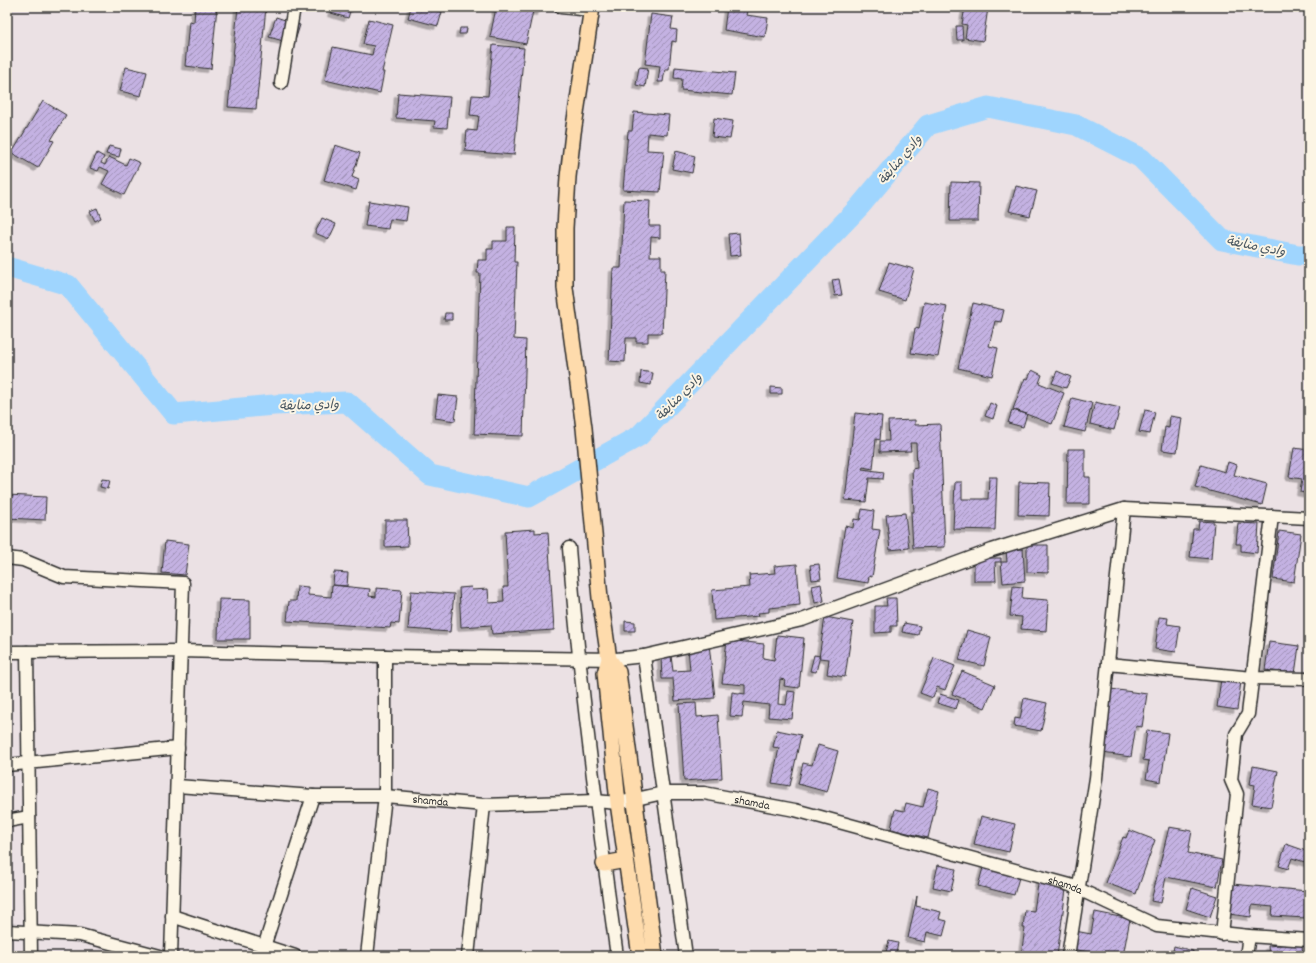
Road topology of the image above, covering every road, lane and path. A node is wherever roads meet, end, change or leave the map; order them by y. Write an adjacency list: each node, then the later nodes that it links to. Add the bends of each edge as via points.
1 (294, 7): 4 (street)
2 (561, 7): 3 (street)
3 (591, 9): 16 (main road, via 573,133 565,228 565,288 584,428 600,598)
4 (282, 84)
5 (1124, 509): 6 (street); 14 (street, via 992,550 802,620); 17 (street)
6 (1272, 516): 7 (street); 18 (street)
7 (1309, 518)
8 (569, 548): 15 (street)
9 (7, 558): 10 (street, via 23,560 64,577 183,583)
10 (181, 651): 12 (street); 13 (street); 20 (street)
11 (7, 652): 12 (street)
12 (27, 652): 21 (street)
13 (385, 656): 15 (street); 26 (street)
14 (644, 656): 16 (street); 24 (street)
15 (578, 658): 16 (street); 28 (street)
16 (609, 659): 27 (main road, via 618,672); 29 (main road, via 605,673)
17 (1108, 664): 18 (street); 35 (street, via 1096,778)
18 (1253, 678): 19 (street); 39 (street, via 1248,714 1236,734 1231,780 1237,794)
19 (1309, 679)
20 (178, 748): 21 (street); 23 (street)
21 (28, 763): 22 (street); 31 (street)
22 (7, 765)
23 (177, 786): 25 (street, shamda); 36 (street)
24 (664, 793): 27 (street, shamda); 35 (street, shamda, via 704,793 795,810 922,843); 52 (street)
25 (314, 796): 26 (street, shamda); 42 (street)
26 (385, 796): 30 (street, shamda); 47 (street)
27 (635, 800): 29 (street, shamda); 51 (main road)
28 (595, 801): 29 (street, shamda); 30 (street, shamda); 34 (street)
29 (618, 803): 33 (main road)
30 (484, 805): 48 (street)
31 (29, 817): 32 (street); 38 (street)
32 (7, 820)
33 (626, 860): 34 (main road); 50 (main road)
34 (604, 864): 49 (street)
35 (1078, 889): 39 (street, shamda, via 1157,926); 53 (street)
36 (172, 916): 42 (street); 45 (street)
37 (7, 931): 38 (street)
38 (30, 932): 43 (street); 44 (street, via 80,935)
39 (1222, 934): 40 (street, shamda)
40 (1249, 936): 41 (street, shamda); 54 (street)
41 (1309, 940)
42 (263, 950): 46 (street)
43 (31, 956)
44 (160, 956)
45 (171, 956)
46 (295, 956)
47 (367, 956)
48 (468, 956)
49 (617, 956)
50 (640, 956)
51 (655, 956)
52 (686, 956)
53 (1068, 956)
54 (1246, 956)

